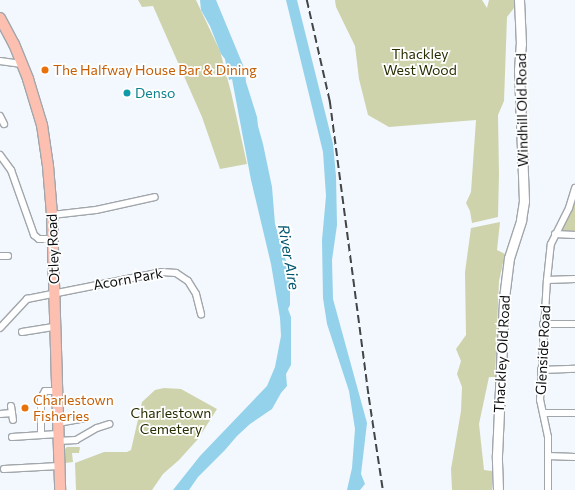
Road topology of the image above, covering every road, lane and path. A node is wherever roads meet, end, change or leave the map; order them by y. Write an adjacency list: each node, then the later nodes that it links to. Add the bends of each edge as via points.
1 (519, 0): 11 (street, Windhill Old Road, via 524,201)
2 (0, 18): 4 (main road, Otley Road)
3 (0, 61): 4 (street)
4 (22, 64): 10 (main road, Otley Road, via 42,125)
5 (0, 116): 6 (street)
6 (4, 124)
7 (0, 155): 14 (street, via 11,170 34,235 39,239)
8 (575, 188): 12 (street, Glenside Road, via 569,208)
9 (154, 197): 10 (street, via 96,210)
10 (52, 215): 14 (main road, Otley Road)
11 (521, 220): 44 (street, Thackley Old Road, via 509,258 504,298 497,455)
12 (555, 234): 13 (street); 18 (street, Glenside Road, via 551,244)
13 (575, 235)
14 (52, 239): 19 (main road, Otley Road)
15 (0, 256): 16 (street)
16 (8, 256)
17 (575, 279): 18 (street)
18 (547, 280): 21 (street, Glenside Road)
19 (54, 293): 20 (street, Acorn Park, via 170,272 181,276 192,287); 23 (main road, Otley Road); 24 (street, Acorn Park, via 27,298)
20 (201, 314)
21 (543, 324): 22 (street); 27 (street, Glenside Road)
22 (575, 324)
23 (55, 327): 25 (street); 28 (main road, Otley Road)
24 (0, 328)
25 (22, 332)
26 (575, 369): 27 (street)
27 (541, 370): 29 (street, Glenside Road, via 540,400)
28 (57, 391): 34 (main road, Otley Road); 36 (street, via 45,391 41,398)
29 (543, 413): 30 (street); 39 (street, Glenside Road, via 548,437)
30 (575, 413)
31 (0, 414): 33 (street, via 12,410)
32 (86, 418): 34 (street)
33 (13, 420)
34 (58, 423): 38 (main road, Otley Road)
35 (109, 424): 38 (street, via 76,440)
36 (41, 435): 37 (street); 38 (street)
37 (12, 437)
38 (58, 438): 41 (main road, Otley Road)
39 (548, 456): 40 (street); 45 (street, Glenside Road)
40 (575, 456)
41 (59, 466): 42 (street); 43 (main road, Otley Road)
42 (4, 469)
43 (60, 490)
44 (498, 490)
45 (548, 490)

